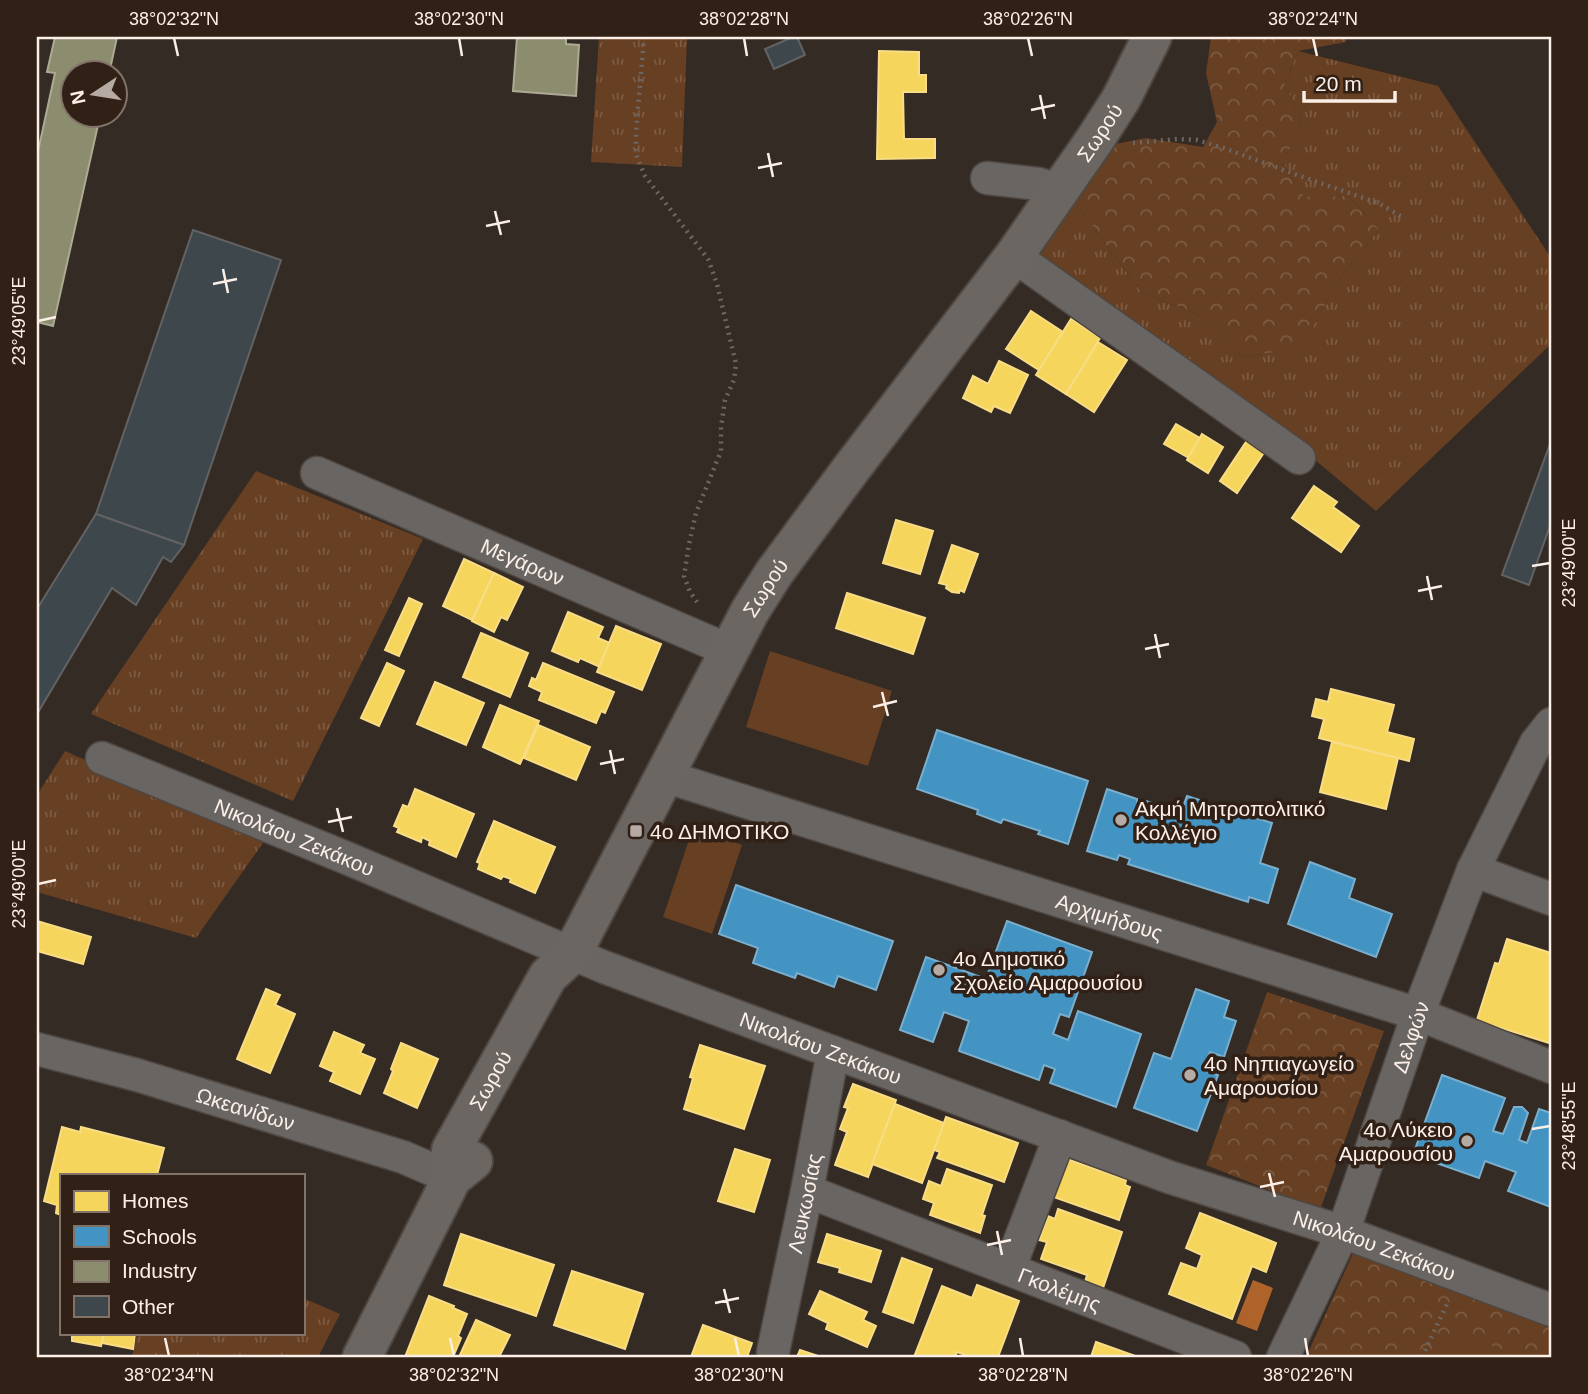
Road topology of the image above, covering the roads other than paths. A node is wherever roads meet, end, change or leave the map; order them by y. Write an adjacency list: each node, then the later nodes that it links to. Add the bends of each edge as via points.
1 (1152, 37): 3 (street, Σωρού, via 1121,99)
2 (987, 178): 3 (street)
3 (1059, 190): 4 (street, Σωρού)
4 (1014, 256): 5 (street); 7 (street, Σωρού, via 774,573)
5 (1299, 458)
6 (317, 473): 7 (street, Μεγάρων)
7 (728, 650): 10 (street, Σωρού)
8 (1551, 724): 11 (street, Δελφών, via 1536,743)
9 (102, 758): 13 (street, Νικολάου Ζεκάκου)
10 (664, 776): 13 (street, Σωρού); 14 (street, Αρχιμήδους)
11 (1474, 870): 12 (street); 14 (street, Δελφών)
12 (1551, 899)
13 (572, 954): 16 (street, Νικολάου Ζεκάκου); 19 (street, Σωρού, via 548,976 451,1150)
14 (1418, 1014): 17 (street, Αρχιμήδους); 21 (street, Δελφών)
15 (37, 1049): 19 (street, Ωκεανίδων, via 138,1075 403,1157)
16 (833, 1052): 18 (street, Νικολάου Ζεκάκου); 20 (street, Λευκωσίας)
17 (1551, 1067)
18 (1060, 1136): 21 (street, Νικολάου Ζεκάκου); 22 (street)
19 (452, 1178): 25 (street, Σωρού)
20 (807, 1191): 22 (street, Γκολέμης); 24 (street, Λευκωσίας)
21 (1343, 1232): 23 (street, Νικολάου Ζεκάκου); 27 (street, Δελφών)
22 (1009, 1269): 26 (street, Γκολέμης)
23 (1551, 1310)
24 (772, 1352)
25 (362, 1357)
26 (1235, 1357)
27 (1283, 1357)

